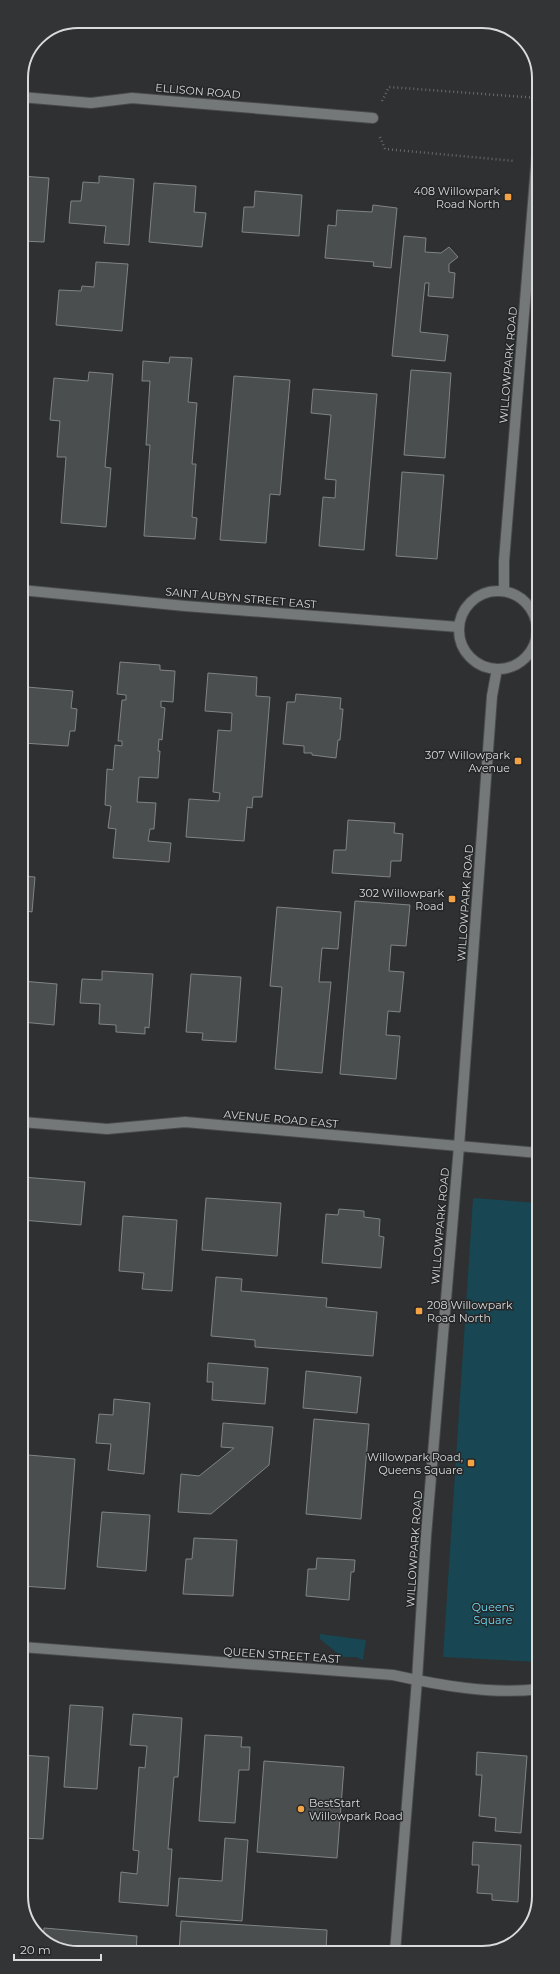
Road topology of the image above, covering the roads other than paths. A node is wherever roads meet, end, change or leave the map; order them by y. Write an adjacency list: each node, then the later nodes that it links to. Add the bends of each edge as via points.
1 (28, 98): 2 (main road, ELLISON ROAD, via 91,103 132,98)
2 (373, 118)
3 (532, 213): 5 (main road, WILLOWPARK ROAD, via 504,561)
4 (28, 591): 7 (main road, SAINT AUBYN STREET EAST, via 185,606)
5 (504, 591): 6 (main road, via 516,595); 7 (main road, via 491,591 469,604 462,614)
6 (532, 611)
7 (459, 627): 9 (main road, via 465,651 474,660)
8 (532, 649): 9 (main road, via 523,660)
9 (497, 669): 11 (main road, WILLOWPARK ROAD, via 492,696)
10 (28, 1122): 11 (main road, AVENUE ROAD EAST, via 107,1129 185,1122)
11 (459, 1146): 12 (main road, AVENUE ROAD EAST); 14 (main road, WILLOWPARK ROAD, via 426,1536)
12 (532, 1152)
13 (28, 1647): 14 (main road, QUEEN STREET EAST, via 393,1675)
14 (417, 1680): 15 (main road, QUEEN STREET EAST, via 478,1689); 16 (main road, WILLOWPARK ROAD)
15 (532, 1690)
16 (395, 1946)

